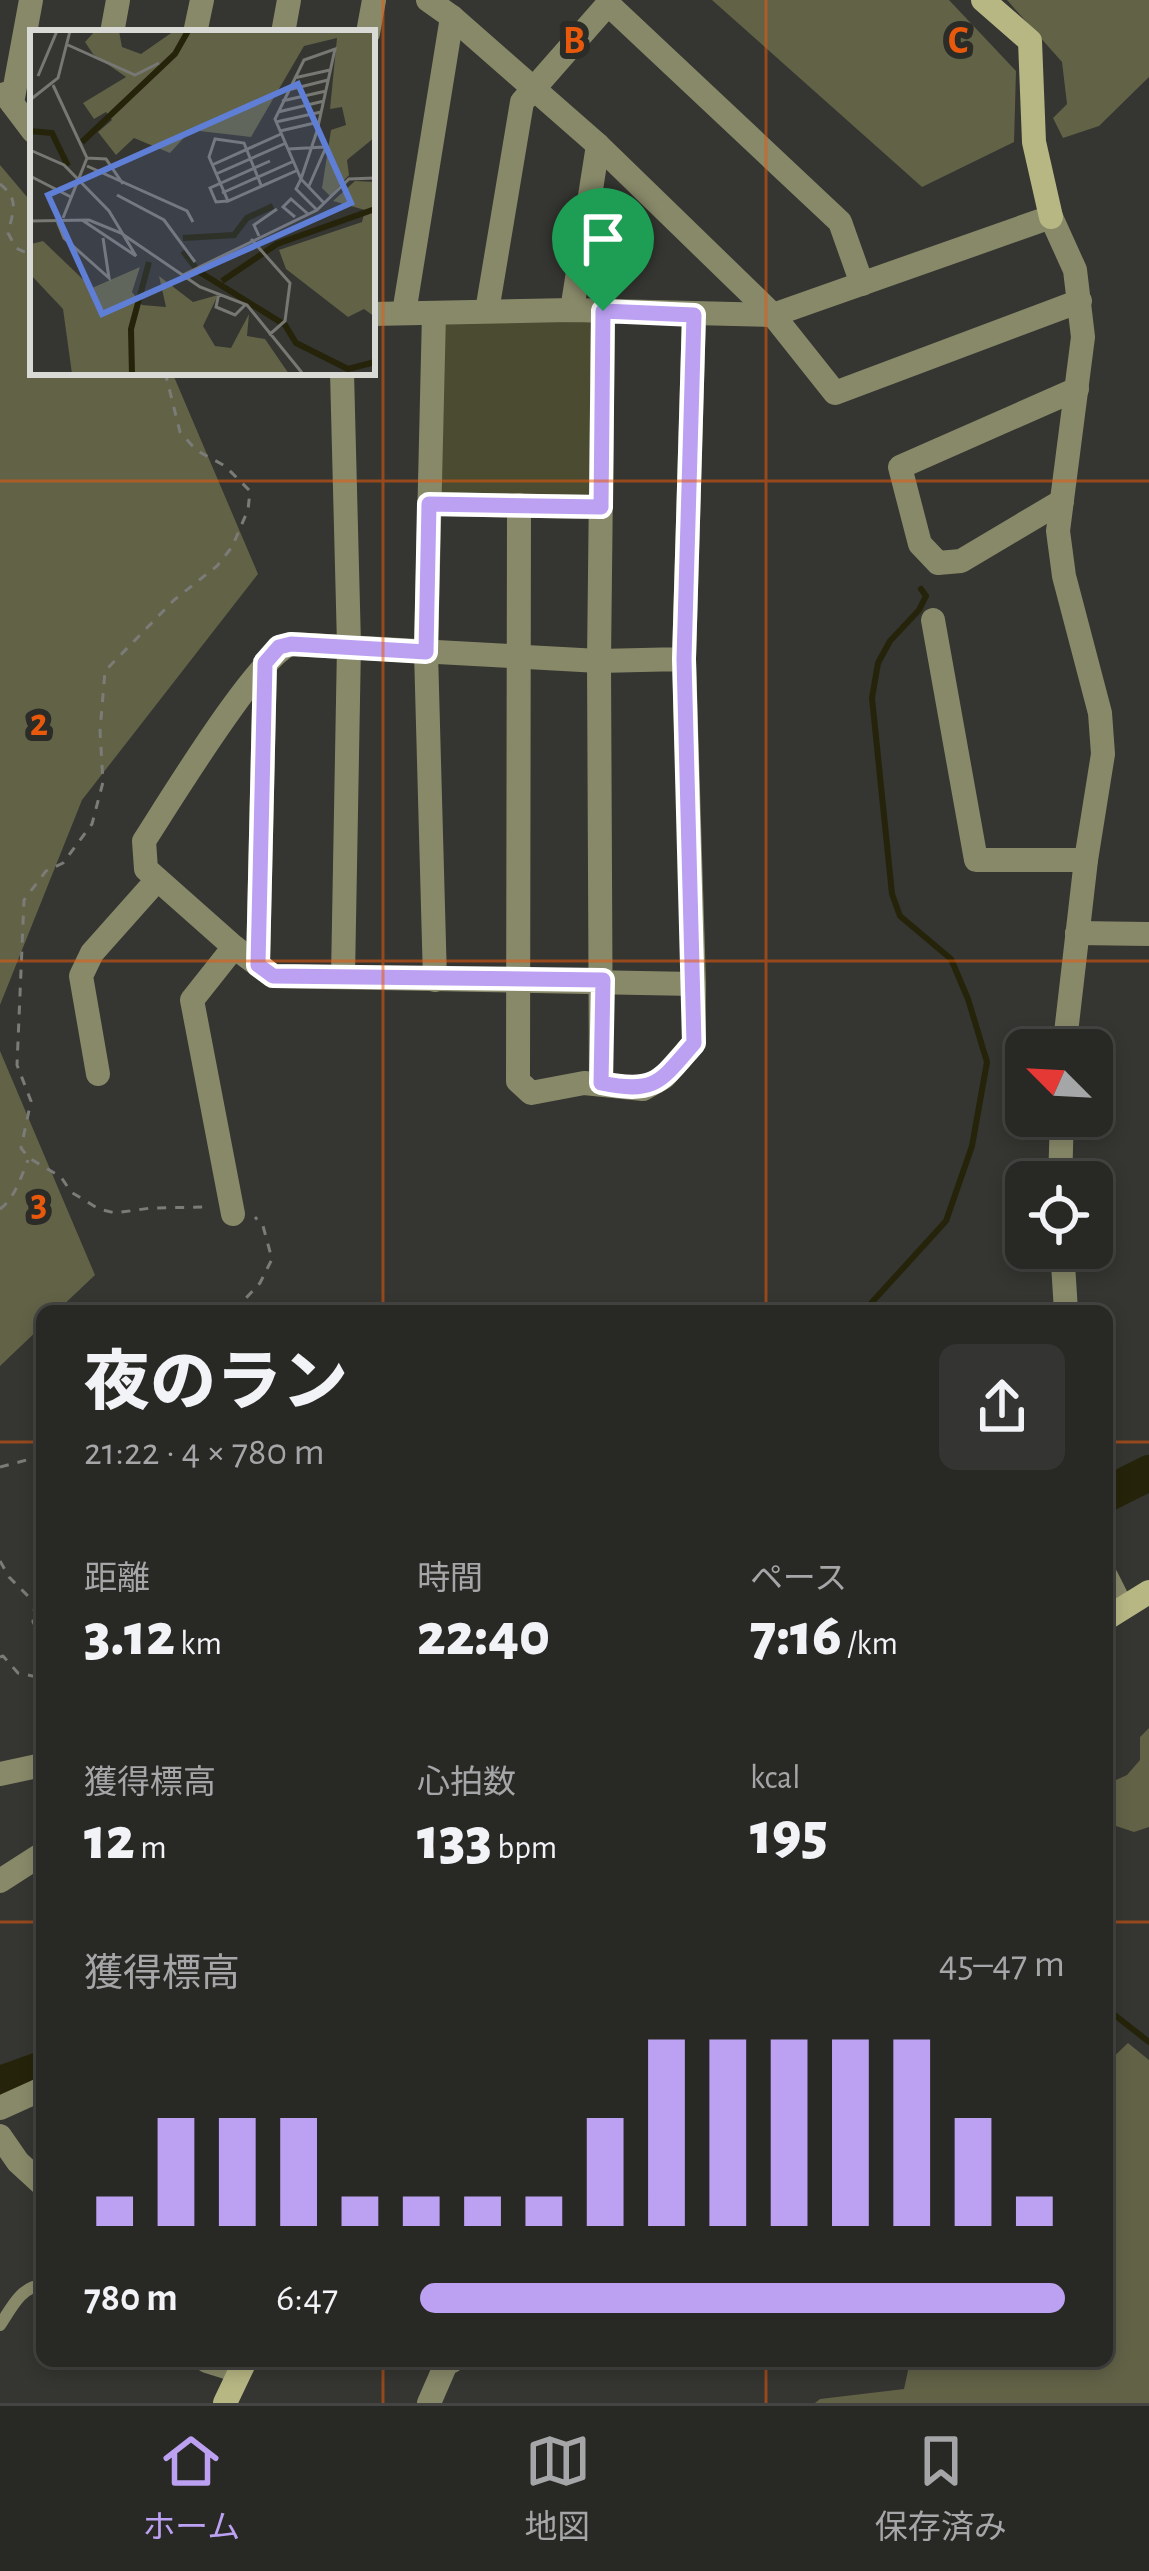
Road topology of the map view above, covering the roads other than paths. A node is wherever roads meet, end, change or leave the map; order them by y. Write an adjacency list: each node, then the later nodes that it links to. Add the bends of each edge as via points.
1 (31, 0): 14 (street)
2 (118, 0): 9 (street)
3 (202, 0): 10 (street)
4 (289, 0): 11 (street)
5 (374, 0): 12 (street)
6 (428, 0): 8 (street)
7 (983, 0): 17 (street, via 1030,41 1034,142)
8 (452, 17): 13 (street); 23 (street)
9 (113, 30)
10 (196, 30)
11 (284, 30)
12 (369, 30)
13 (534, 88): 16 (street); 18 (street, via 608,4 841,222); 21 (street, via 522,102)
14 (6, 96): 15 (street)
15 (30, 127)
16 (598, 145): 20 (street); 27 (street)
17 (1051, 217): 18 (street); 19 (street)
18 (862, 284): 27 (street)
19 (1080, 301): 27 (street, via 835,393); 29 (street)
20 (572, 310): 21 (street); 22 (street)
21 (488, 311): 24 (street)
22 (603, 311): 26 (street); 33 (street)
23 (404, 313): 24 (street); 25 (street)
24 (434, 313): 31 (street)
25 (375, 314)
26 (694, 315): 27 (street); 38 (street)
27 (773, 315)
28 (342, 375): 35 (street)
29 (1077, 389): 30 (street); 30 (street, via 901,467 920,544 938,563 961,561)
30 (1062, 502): 41 (street, via 1064,576 1103,754)
31 (429, 504): 32 (street); 36 (street)
32 (519, 506): 33 (street); 37 (street)
33 (601, 507): 39 (street)
34 (933, 620): 41 (street, via 976,860)
35 (349, 646): 36 (street); 40 (street, via 291,644); 47 (street)
36 (426, 652): 37 (street); 49 (street)
37 (519, 657): 39 (street); 48 (street)
38 (684, 659): 39 (street); 51 (street)
39 (599, 661): 50 (street)
40 (265, 663): 42 (street, via 144,841 146,869); 46 (street)
41 (1086, 860): 43 (street)
42 (157, 880): 45 (street); 53 (street, via 92,953 82,976)
43 (1077, 933): 44 (street); 52 (street)
44 (1149, 934)
45 (234, 947): 46 (street); 55 (street, via 191,1000)
46 (258, 965): 47 (street, via 273,976)
47 (343, 977): 49 (street)
48 (519, 979): 49 (street); 50 (street); 54 (street, via 518,1081 531,1093)
49 (435, 980)
50 (603, 980): 51 (street); 54 (street)
51 (694, 984): 54 (street, via 694,1043 664,1077 643,1089)
52 (1066, 1029)
53 (98, 1074)
54 (601, 1083)
55 (232, 1211)
56 (1063, 1269): 57 (street)
57 (1066, 1305)
58 (1149, 1592): 59 (street)
59 (1115, 1613)
60 (36, 1767): 61 (street)
61 (0, 1774)
62 (36, 1858): 63 (street)
63 (0, 1881)
64 (36, 2092): 65 (street)
65 (0, 2108)
66 (0, 2136): 67 (street)
67 (36, 2178)
68 (36, 2285): 69 (lane)
69 (0, 2325)
70 (242, 2367): 72 (street)
71 (445, 2367): 73 (street)
72 (226, 2403)
73 (429, 2403)

